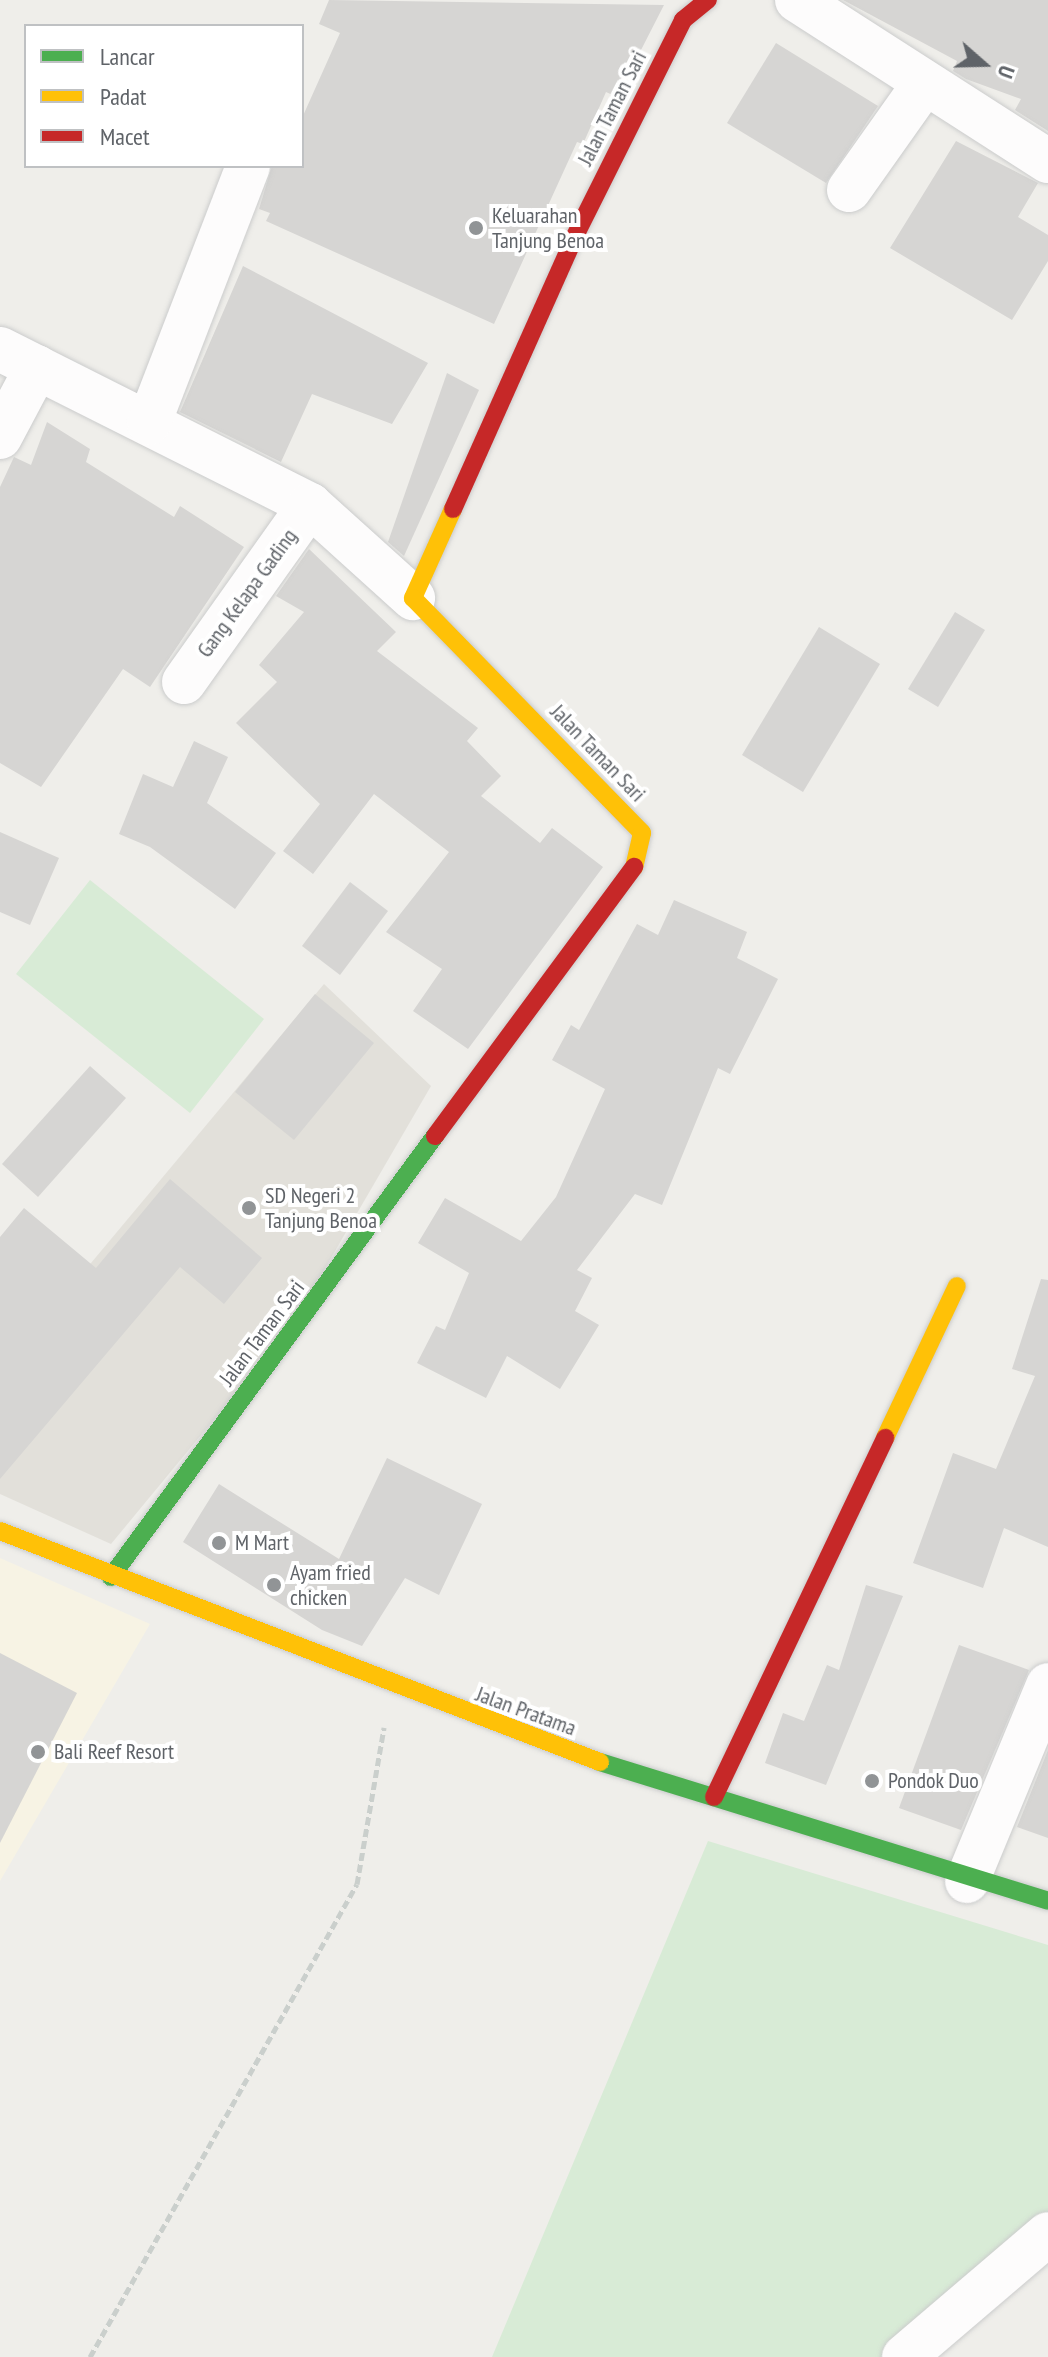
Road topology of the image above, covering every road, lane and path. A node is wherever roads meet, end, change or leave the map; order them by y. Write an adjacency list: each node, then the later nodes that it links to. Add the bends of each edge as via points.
1 (708, 0): 11 (street, Jalan Taman Sari, via 683,20 574,238)
2 (797, 0): 3 (street)
3 (924, 84): 4 (street); 6 (street)
4 (1048, 161)
5 (247, 168): 8 (street)
6 (849, 190)
7 (18, 358): 8 (street); 9 (street)
8 (149, 423): 10 (street)
9 (0, 437)
10 (310, 505): 11 (street); 12 (street, Gang Kelapa Gading)
11 (413, 598): 15 (street, Jalan Taman Sari, via 642,833 644,847)
12 (184, 682)
13 (957, 1286): 18 (street)
14 (0, 1531): 15 (street, Jalan Pratama)
15 (111, 1577): 17 (street, Jalan Pratama)
16 (1048, 1685): 19 (street)
17 (391, 1686): 18 (street, Jalan Pratama); 22 (path, via 357,1884)
18 (714, 1797): 19 (street, Jalan Pratama)
19 (967, 1881): 20 (street, Jalan Pratama)
20 (1048, 1901)
21 (1048, 2234): 23 (street)
22 (90, 2357)
23 (904, 2357)

